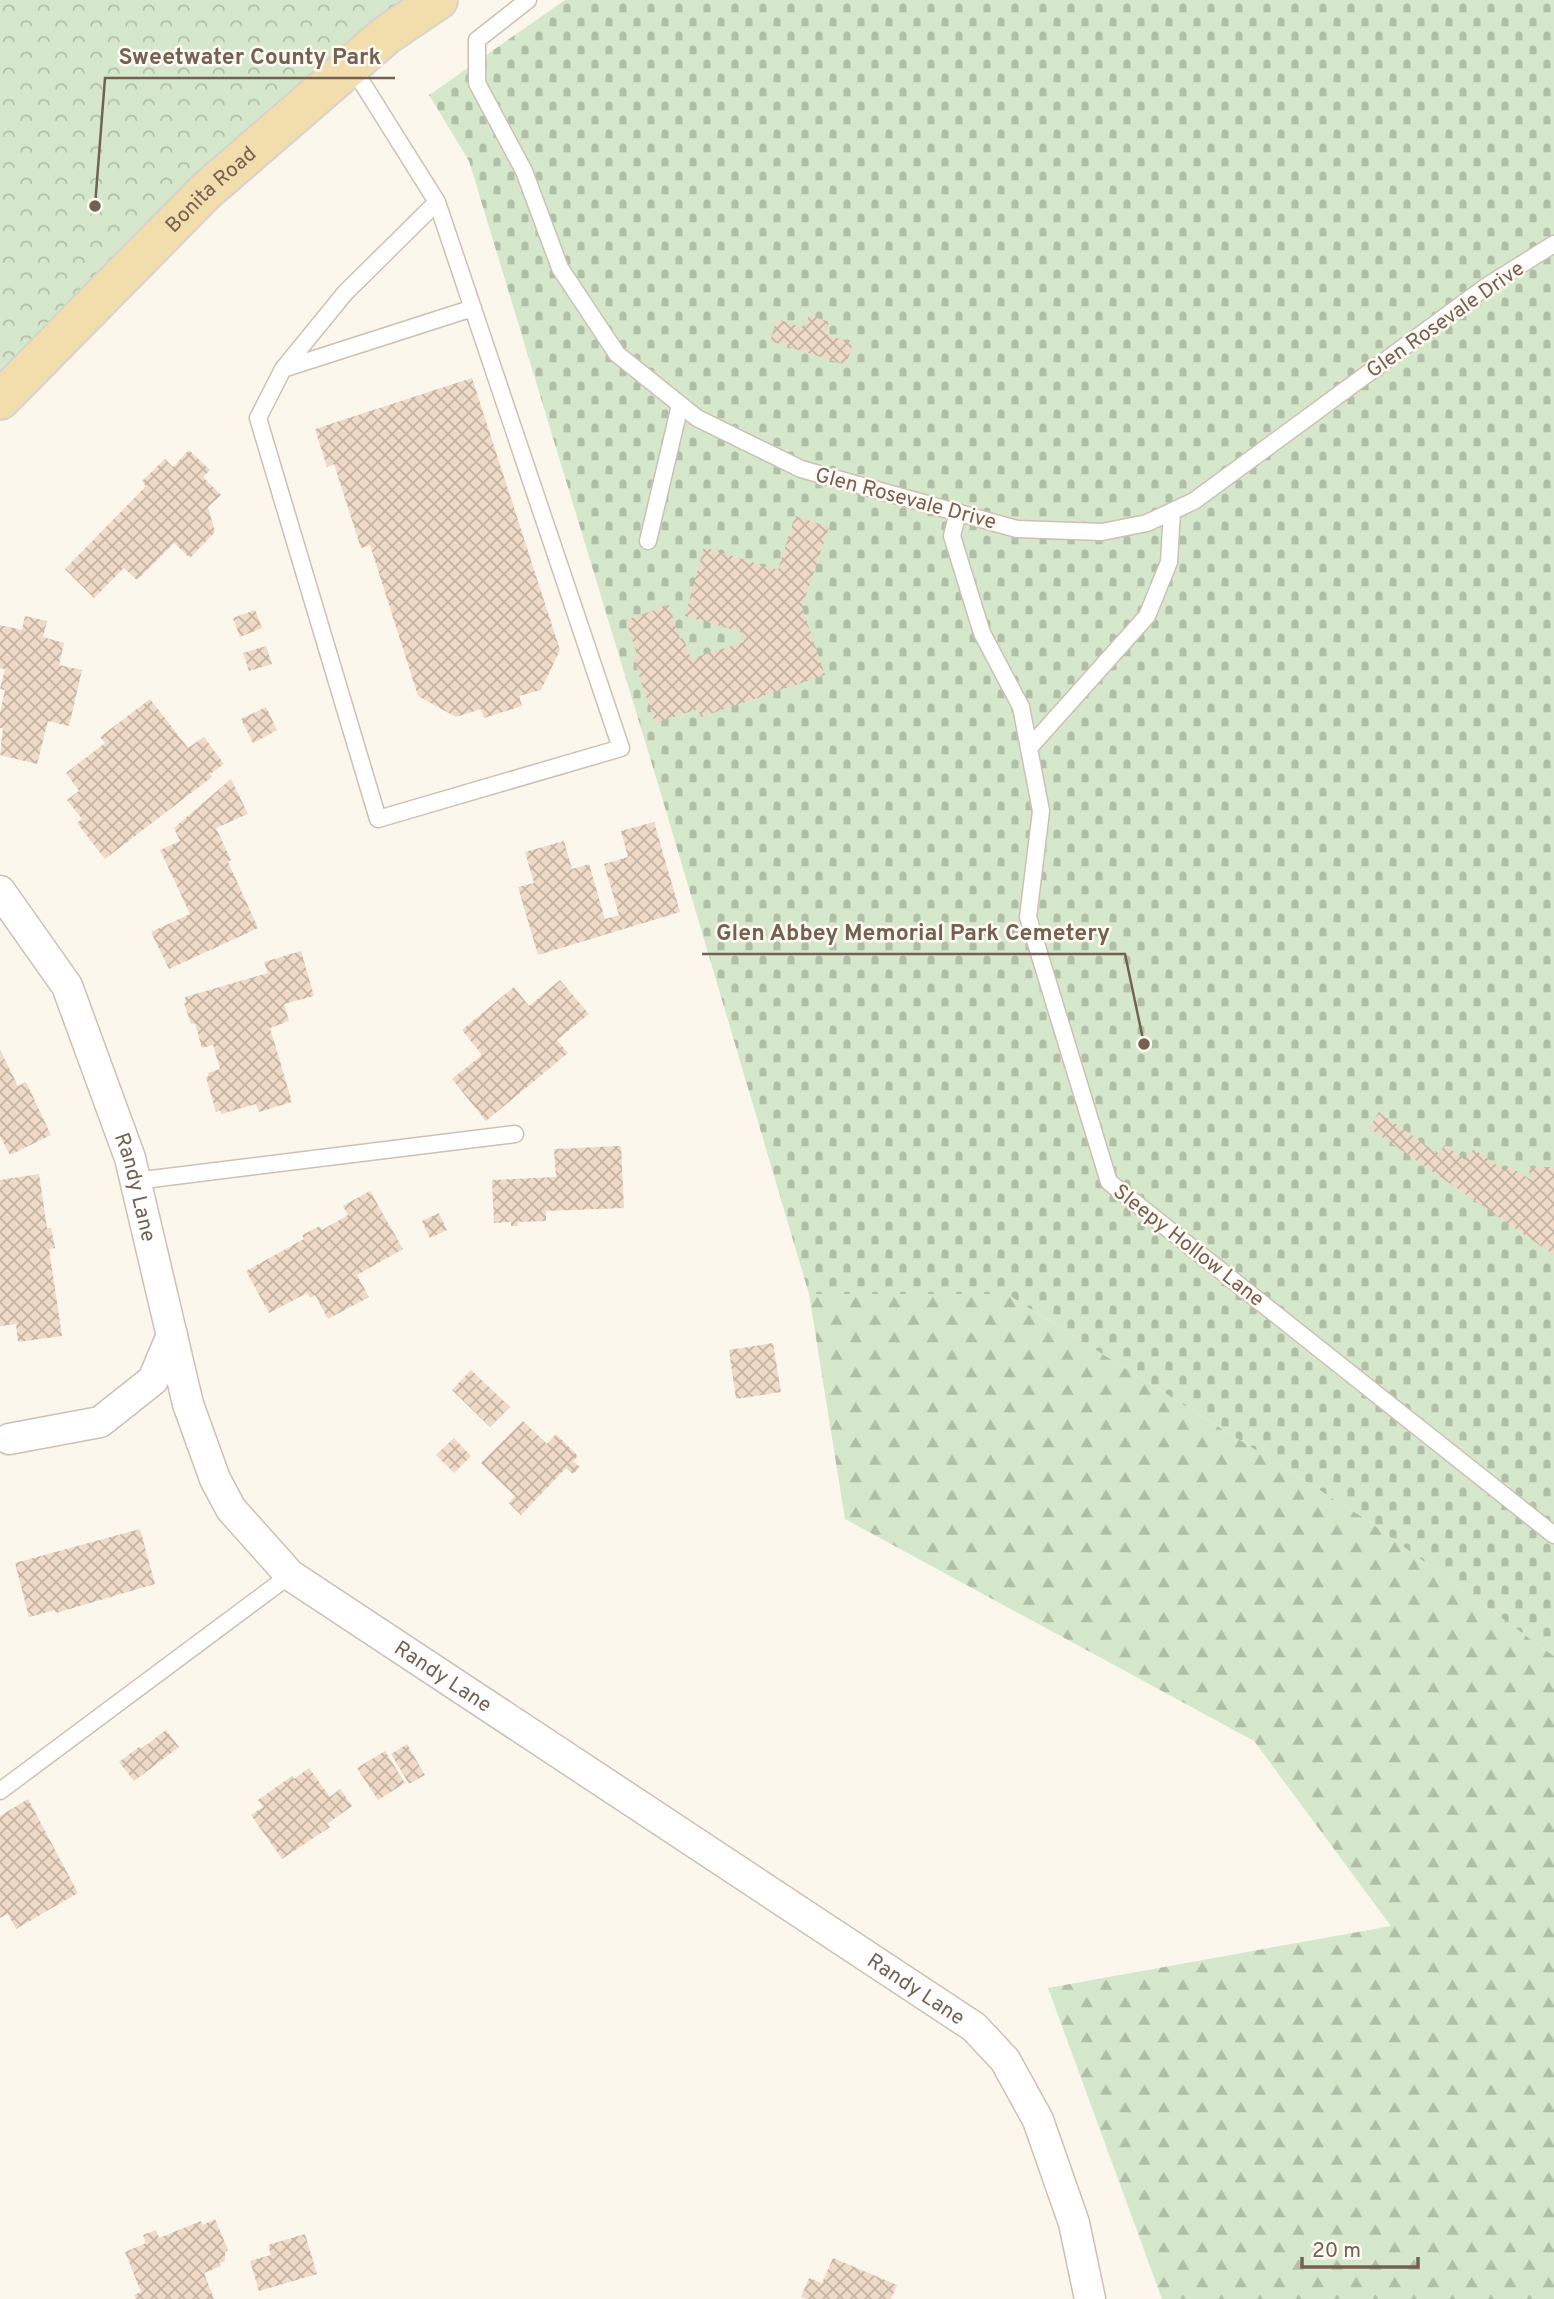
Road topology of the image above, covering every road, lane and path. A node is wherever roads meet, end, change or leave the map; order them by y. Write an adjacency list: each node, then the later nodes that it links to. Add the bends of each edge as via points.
1 (438, 0): 3 (main road, Bonita Road)
2 (528, 0): 9 (lane, Glen Rosevale Drive, via 477,40 477,83 524,171 561,268 617,354)
3 (351, 65): 4 (lane); 8 (main road, Bonita Road, via 186,209)
4 (437, 202): 6 (lane); 7 (lane, via 345,293)
5 (1554, 244): 10 (lane, Glen Rosevale Drive, via 1488,286 1194,501)
6 (473, 308): 7 (lane); 7 (lane, via 621,748 378,819 258,418)
7 (283, 369)
8 (0, 400)
9 (680, 405): 11 (lane, Glen Rosevale Drive, via 697,418 801,469); 12 (lane)
10 (1172, 511): 11 (lane, Glen Rosevale Drive, via 1147,523 1102,532 1017,528); 13 (lane, via 1169,562 1147,616)
11 (958, 512): 13 (lane, Sleepy Hollow Lane, via 952,536 982,633 1021,707)
12 (648, 541)
13 (1029, 748): 19 (lane, Sleepy Hollow Lane, via 1041,811 1028,917 1108,1182)
14 (0, 891): 16 (street, Randy Lane, via 67,986)
15 (516, 1134): 16 (lane)
16 (135, 1181): 17 (street, Randy Lane)
17 (172, 1335): 18 (street, via 153,1380 100,1422); 20 (street, Randy Lane, via 188,1405 215,1479 231,1509)
18 (9, 1439)
19 (1554, 1535)
20 (290, 1575): 21 (lane); 22 (street, Randy Lane, via 974,2027 1005,2060 1038,2120 1074,2223)
21 (0, 1791)
22 (1090, 2299)

